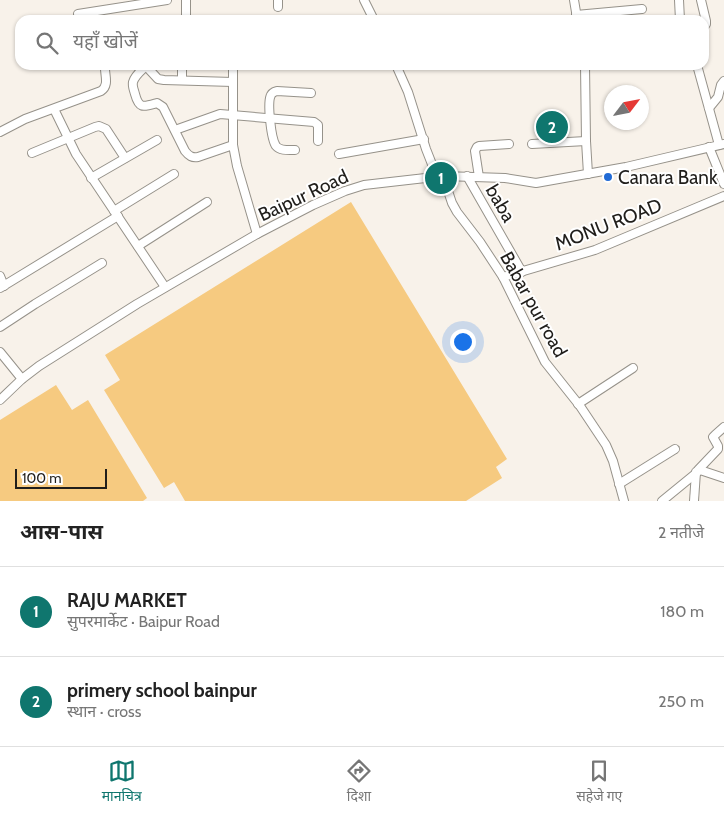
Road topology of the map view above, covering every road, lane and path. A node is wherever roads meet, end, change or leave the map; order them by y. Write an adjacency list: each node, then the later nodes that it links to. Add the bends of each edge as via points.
1 (167, 0): 8 (street)
2 (186, 0): 9 (street)
3 (364, 0): 10 (street)
4 (574, 0): 11 (street)
5 (679, 0): 13 (street)
6 (701, 0): 14 (street)
7 (642, 9): 12 (street)
8 (78, 14)
9 (186, 15)
10 (372, 15)
11 (577, 15)
12 (593, 15)
13 (680, 15)
14 (705, 15)
15 (105, 70): 28 (street, via 105,88)
16 (142, 70): 31 (street, via 133,81 137,101 142,106 160,104)
17 (150, 70): 23 (street, via 158,79)
18 (182, 70): 23 (street)
19 (233, 70): 25 (street)
20 (398, 70): 34 (street, Babar pur road)
21 (585, 70): 37 (street)
22 (699, 70): 27 (street)
23 (182, 80): 25 (street)
24 (724, 81): 27 (street)
25 (233, 82): 29 (street)
26 (311, 93): 30 (street, via 274,92 270,96)
27 (710, 108): 41 (street)
28 (54, 109): 32 (street); 33 (street)
29 (234, 115): 30 (street); 31 (street, via 220,114); 40 (street)
30 (270, 119): 36 (street, via 314,122 319,128); 43 (street, via 275,146)
31 (176, 130): 40 (street, via 185,151 193,158)
32 (0, 132)
33 (68, 138): 44 (street); 46 (street, via 94,127 103,127); 52 (street)
34 (424, 139): 45 (street); 49 (street, Babar pur road)
35 (157, 140): 46 (street)
36 (318, 141)
37 (586, 141): 39 (street); 48 (street)
38 (509, 144): 51 (street, via 477,147)
39 (532, 144)
40 (234, 145): 57 (street)
41 (722, 145): 42 (street, Baipur Road)
42 (709, 147): 48 (street, Baipur Road); 53 (street)
43 (295, 150)
44 (32, 153)
45 (339, 154)
46 (124, 158): 52 (street)
47 (174, 174): 56 (street)
48 (588, 174): 51 (street, Baipur Road, via 536,183)
49 (440, 176): 50 (street, Baipur Road); 57 (street, Baipur Road, via 364,185 313,205); 62 (street, Babar pur road, via 457,212)
50 (467, 176): 51 (street, Baipur Road); 60 (street, baba)
51 (479, 177)
52 (92, 178): 56 (street)
53 (724, 184)
54 (724, 196): 60 (street, MONU ROAD, via 595,250)
55 (207, 202): 58 (street)
56 (116, 214): 58 (street); 63 (street)
57 (257, 234): 64 (street, Baipur Road)
58 (138, 246): 64 (street)
59 (102, 263): 65 (street)
60 (522, 272): 62 (street, MONU ROAD)
61 (0, 276): 63 (street)
62 (503, 278): 70 (street, Babar pur road, via 544,362)
63 (2, 287)
64 (165, 287): 68 (street, Baipur Road)
65 (0, 327)
66 (0, 352): 68 (street)
67 (633, 368): 70 (street)
68 (22, 379): 69 (street, Baipur Road)
69 (0, 400)
70 (578, 404): 75 (street, Babar pur road, via 606,445)
71 (724, 427): 73 (street, via 713,438 718,450)
72 (675, 449): 75 (street)
73 (697, 471): 74 (street); 77 (street); 78 (street)
74 (724, 478)
75 (619, 484): 76 (street, Babar pur road)
76 (624, 501)
77 (662, 501)
78 (694, 501)

